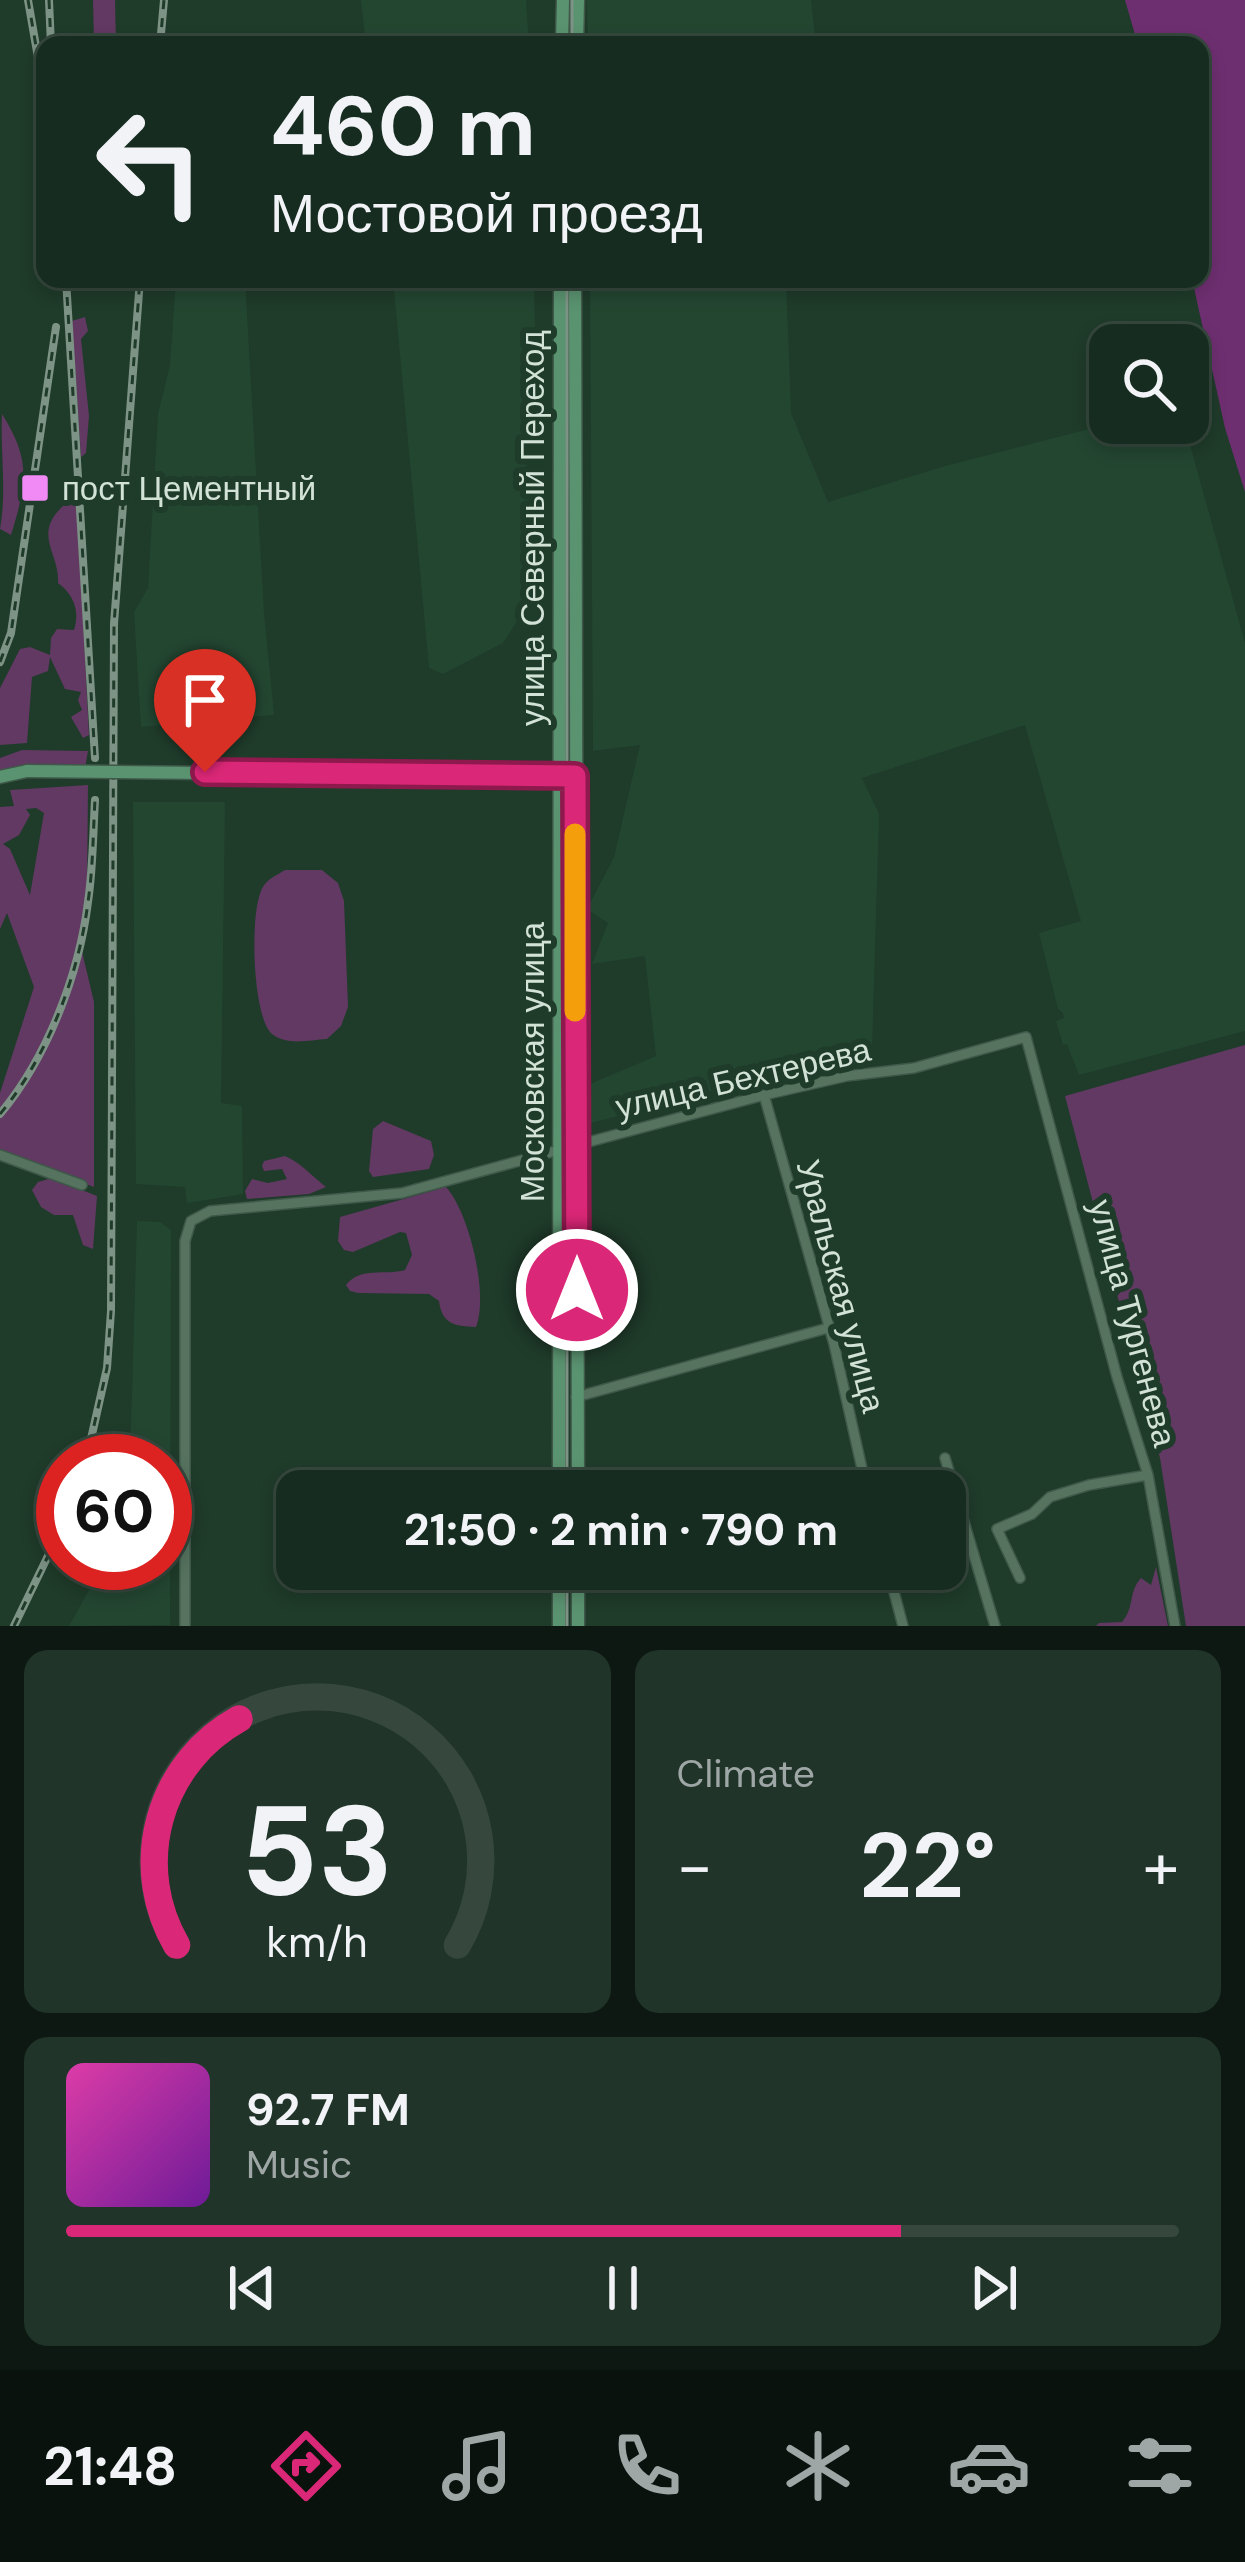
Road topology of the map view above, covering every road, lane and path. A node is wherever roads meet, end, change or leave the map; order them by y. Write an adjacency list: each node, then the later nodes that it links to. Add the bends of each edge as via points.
1 (562, 0): 3 (main road)
2 (578, 0): 4 (main road)
3 (562, 36)
4 (577, 36)
5 (560, 288): 7 (main road, улица Северный Переход)
6 (575, 288): 8 (main road, улица Северный Переход)
7 (559, 776): 8 (main road); 9 (main road, bridge); 13 (main road, Московская улица)
8 (575, 776): 12 (main road, Московская улица)
9 (0, 777)
10 (1026, 1037): 11 (street, улица Бехтерева, via 914,1068); 22 (street, улица Тургенева)
11 (764, 1095): 12 (street, улица Бехтерева); 16 (street, Уральская улица)
12 (577, 1145): 13 (main road, улица Бехтерева); 17 (main road, Московская улица)
13 (559, 1150): 19 (main road, Московская улица); 27 (street, улица Бехтерева, via 402,1192 210,1211 190,1221)
14 (0, 1155): 15 (street)
15 (82, 1185)
16 (828, 1328): 17 (street); 21 (street, Уральская улица)
17 (576, 1397): 20 (main road, Московская улица)
18 (945, 1458): 31 (street)
19 (559, 1470)
20 (578, 1470)
21 (862, 1470)
22 (1148, 1475): 23 (street, via 1050,1497 998,1529); 32 (street, улица Тургенева)
23 (1020, 1578)
24 (559, 1590): 28 (main road)
25 (578, 1590): 29 (main road)
26 (894, 1590): 30 (street)
27 (185, 1626)
28 (559, 1626)
29 (578, 1626)
30 (903, 1626)
31 (994, 1626)
32 (1175, 1626)

